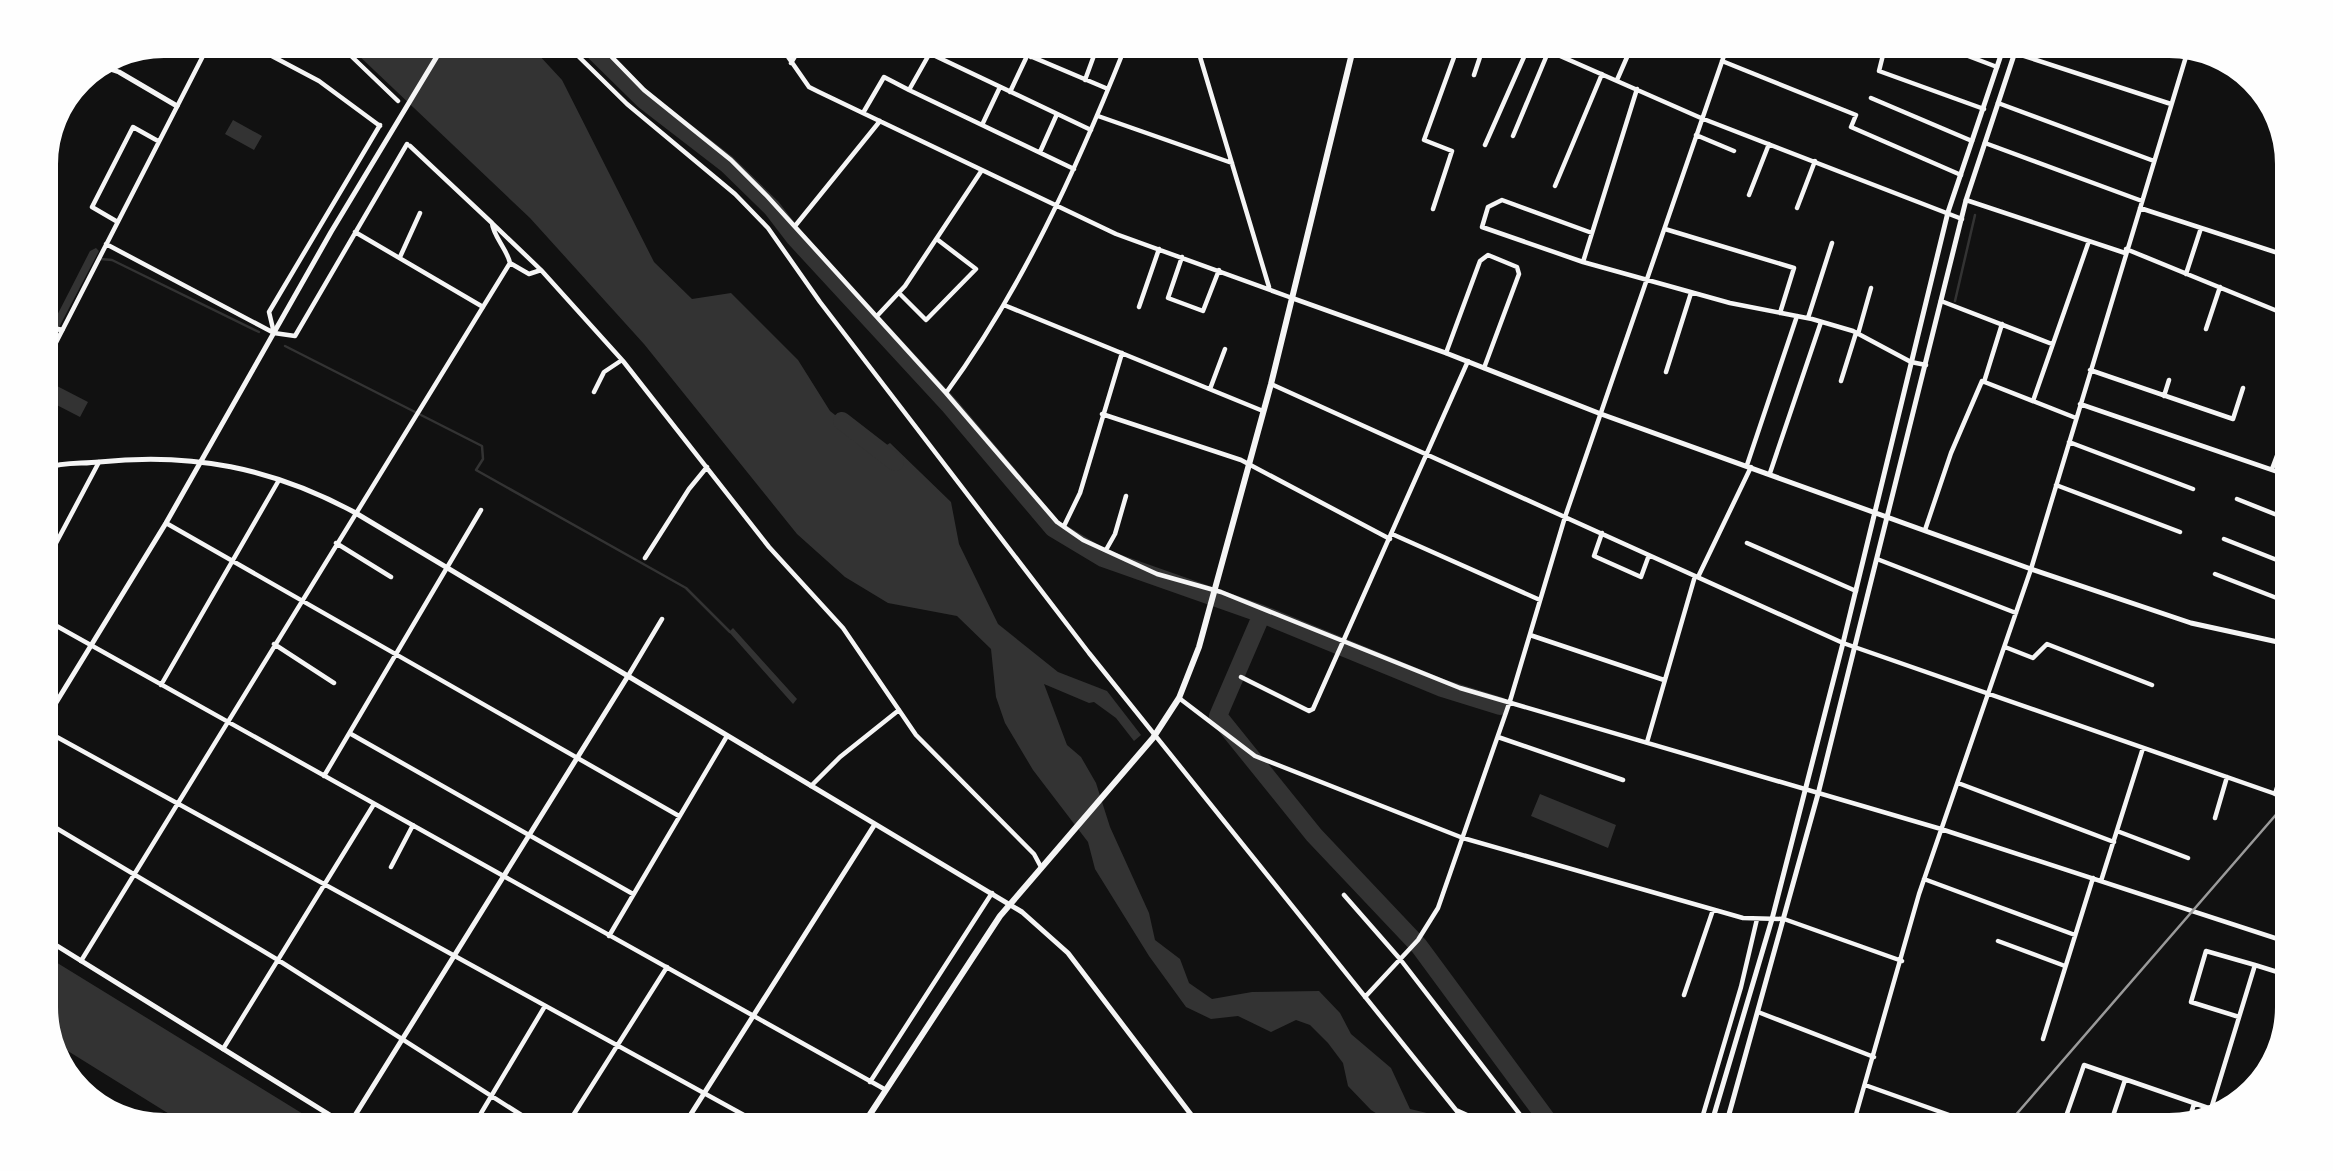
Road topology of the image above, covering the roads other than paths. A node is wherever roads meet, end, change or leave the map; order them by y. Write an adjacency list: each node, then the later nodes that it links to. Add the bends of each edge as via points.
1 (202, 58): 47 (street)
2 (276, 58): 124 (street, via 320,80 380,126 269,312)
3 (353, 58): 44 (street)
4 (436, 58): 124 (street)
5 (580, 58): 228 (street, via 768,228)
6 (613, 58): 84 (street, via 644,90 731,160)
7 (788, 58): 31 (street)
8 (794, 58): 31 (street)
9 (927, 58): 41 (street)
10 (942, 58): 38 (street)
11 (1028, 58): 42 (street)
12 (1034, 58): 36 (street)
13 (1093, 58): 36 (street)
14 (1121, 58): 39 (street)
15 (1200, 58): 67 (street)
16 (1351, 58): 109 (main road)
17 (1454, 58): 78 (street, via 1424,140 1452,151)
18 (1480, 58): 35 (street)
19 (1524, 58): 62 (street)
20 (1546, 58): 57 (street)
21 (1567, 58): 34 (street)
22 (1626, 58): 37 (street)
23 (1723, 58): 30 (street)
24 (1882, 58): 48 (street, via 1879,71)
25 (1972, 58): 32 (street)
26 (2000, 58): 32 (street)
27 (2013, 58): 45 (street)
28 (2030, 58): 46 (street)
29 (2185, 59): 46 (street)
30 (1722, 61): 52 (street); 70 (street, via 1856,115 1851,127)
31 (791, 63): 49 (street, via 809,87)
32 (1997, 67): 48 (street)
33 (114, 70): 47 (street)
34 (1602, 74): 37 (street); 71 (street)
35 (1474, 75)
36 (1085, 80): 39 (street)
37 (1616, 80): 40 (street)
38 (1000, 87): 42 (street); 54 (street)
39 (1108, 89): 51 (street)
40 (1637, 89): 52 (street); 88 (street)
41 (909, 90): 49 (street, via 884,76); 54 (street)
42 (1010, 92): 50 (street)
43 (1871, 98): 59 (street)
44 (398, 102)
45 (1998, 103): 60 (street); 66 (street)
46 (2171, 104): 66 (street)
47 (177, 106): 58 (street)
48 (1984, 109): 59 (street)
49 (863, 113): 53 (street)
50 (1057, 114): 55 (street); 64 (street)
51 (1098, 116): 55 (street); 67 (street)
52 (1701, 118): 56 (street); 61 (street)
53 (880, 121): 69 (street); 84 (street)
54 (982, 125): 64 (street)
55 (1091, 130): 68 (street)
56 (1696, 135): 63 (street); 86 (street)
57 (1513, 136)
58 (158, 141): 82 (street); 82 (street, via 133,127 92,207)
59 (1973, 142): 70 (street)
60 (1985, 143): 73 (street); 74 (street)
61 (1769, 144): 65 (street); 72 (street)
62 (1485, 145)
63 (1734, 151)
64 (1040, 152): 68 (street)
65 (1815, 161): 76 (street); 80 (street)
66 (2154, 161): 74 (street)
67 (1233, 164): 105 (street)
68 (1074, 169): 75 (street)
69 (982, 170): 75 (street); 89 (street)
70 (1961, 175): 80 (street)
71 (1555, 186)
72 (1749, 195)
73 (1966, 200): 81 (street); 90 (street)
74 (2142, 201): 77 (street)
75 (1057, 206): 93 (street); 111 (street)
76 (1797, 208)
77 (2140, 208): 85 (street); 94 (street)
78 (1433, 209)
79 (420, 212): 96 (street)
80 (1948, 212): 81 (street); 133 (street)
81 (1962, 219): 110 (street)
82 (116, 221): 92 (street)
83 (492, 223): 87 (street, via 408,145); 99 (street); 100 (street)
84 (795, 226): 116 (street)
85 (2201, 228): 95 (street); 102 (street)
86 (1665, 229): 103 (street); 115 (street, via 1794,268)
87 (355, 232): 96 (street); 124 (street, via 295,336)
88 (1592, 233): 98 (street); 98 (street, via 1502,200 1489,207 1482,227)
89 (937, 240): 107 (street); 107 (street, via 976,269 926,320)
90 (2089, 241): 94 (street); 127 (street)
91 (1832, 243): 118 (street)
92 (106, 244): 123 (street); 124 (street)
93 (1159, 249): 97 (street); 113 (street)
94 (2125, 251): 102 (street); 136 (street)
95 (2275, 252)
96 (400, 257): 112 (street)
97 (1182, 257): 101 (street); 101 (street, via 1167,298 1203,312)
98 (1583, 262): 103 (street)
99 (510, 263): 100 (street, via 529,274); 112 (street)
100 (541, 270): 131 (street)
101 (1219, 270): 105 (street)
102 (2186, 274): 104 (street)
103 (1648, 282): 108 (street); 151 (street)
104 (2220, 287): 114 (street); 122 (street)
105 (1269, 288): 109 (street)
106 (1871, 288): 125 (street)
107 (899, 293): 116 (street)
108 (1691, 293): 115 (street); 137 (street)
109 (1292, 298): 130 (street); 141 (main road)
110 (1941, 301): 120 (street); 134 (street)
111 (1004, 305): 129 (street); 145 (street)
112 (483, 307): 171 (street)
113 (1139, 307)
114 (2275, 310)
115 (1780, 313): 117 (street)
116 (877, 316): 145 (street)
117 (1797, 316): 118 (street); 159 (street)
118 (1808, 318): 119 (street)
119 (1821, 321): 125 (street); 164 (street)
120 (2002, 324): 127 (street); 140 (street)
121 (58, 329): 123 (street)
122 (2206, 329)
123 (62, 330): 126 (street)
124 (274, 333): 155 (street)
125 (1857, 334): 133 (street); 138 (street)
126 (58, 338)
127 (2052, 344): 147 (street)
128 (1225, 349): 143 (street)
129 (1122, 353): 143 (street); 150 (street)
130 (1446, 353): 132 (street); 135 (street, via 1480,261 1488,255 1517,267 1519,274)
131 (622, 360): 144 (street, via 604,372); 161 (street)
132 (1468, 361): 135 (street); 154 (street)
133 (1911, 362): 134 (street); 172 (street)
134 (1926, 365): 174 (street)
135 (1484, 368): 151 (street)
136 (2090, 370): 146 (street); 148 (street)
137 (1666, 372)
138 (1841, 380)
139 (2169, 380): 146 (street)
140 (1984, 382): 147 (street); 178 (street, via 1979,383)
141 (1271, 384): 149 (main road); 154 (street)
142 (2243, 388): 146 (street, via 2233,419)
143 (1210, 389): 149 (street)
144 (594, 392)
145 (946, 393): 177 (street)
146 (2164, 396)
147 (2033, 401): 152 (street)
148 (2080, 404): 152 (street); 162 (street)
149 (1263, 411): 158 (main road)
150 (1102, 414): 158 (street); 177 (street, via 1080,493)
151 (1601, 415): 159 (street); 175 (street)
152 (2076, 418): 153 (street)
153 (2069, 442): 166 (street); 167 (street)
154 (1428, 455): 175 (street); 181 (street)
155 (202, 460): 156 (street); 165 (street); 176 (street)
156 (99, 462): 160 (street); 182 (street)
157 (2275, 462): 162 (street)
158 (1249, 464): 181 (street); 197 (main road)
159 (1749, 466): 164 (street); 195 (street)
160 (58, 467)
161 (707, 467): 188 (street); 224 (street, via 769,547 843,628)
162 (2272, 470): 163 (street)
163 (2275, 471)
164 (1770, 473): 172 (street)
165 (279, 480): 171 (street); 191 (street)
166 (2056, 485): 179 (street); 193 (street)
167 (2193, 489)
168 (1126, 496): 186 (street)
169 (2237, 499): 173 (street)
170 (481, 510): 192 (street)
171 (354, 512): 184 (street); 192 (street)
172 (1875, 512): 174 (street); 198 (street)
173 (2275, 514)
174 (1887, 516): 178 (street); 189 (street)
175 (1565, 517): 180 (street); 201 (street)
176 (166, 523): 191 (street); 209 (street)
177 (1063, 526): 186 (street)
178 (1925, 530): 193 (street)
179 (2180, 532)
180 (1601, 533): 187 (street); 187 (street, via 1594,556 1641,577)
181 (1391, 537): 201 (street); 206 (street)
182 (58, 539)
183 (2224, 539): 190 (street)
184 (336, 543): 196 (street); 200 (street)
185 (1747, 543): 198 (street)
186 (1106, 550): 197 (street)
187 (1649, 555): 195 (street)
188 (645, 558)
189 (1877, 559): 202 (street); 211 (street)
190 (2275, 559)
191 (233, 560): 200 (street); 218 (street)
192 (448, 569): 213 (street); 214 (street)
193 (2031, 569): 202 (street); 207 (street, via 2191,623)
194 (2215, 574): 199 (street)
195 (1697, 576): 208 (street); 216 (street)
196 (391, 577)
197 (1214, 591): 206 (street); 221 (main road)
198 (1856, 591): 208 (street)
199 (2275, 597)
200 (302, 599): 210 (street); 213 (street)
201 (1540, 600): 205 (street)
202 (2016, 613): 212 (street)
203 (662, 619): 214 (street)
204 (58, 627): 209 (street)
205 (1530, 635): 216 (street); 223 (street)
206 (1344, 641): 215 (street, via 1309,711); 223 (street, via 1460,688)
207 (2275, 641)
208 (1843, 643): 211 (street); 239 (street)
209 (90, 644): 218 (street); 222 (street)
210 (274, 644): 217 (street); 225 (street)
211 (1855, 647): 220 (street); 240 (street)
212 (2005, 647): 219 (street, via 2032,658 2047,644); 220 (street)
213 (397, 655): 226 (street); 233 (street)
214 (628, 676): 227 (street); 233 (street)
215 (1241, 677)
216 (1664, 680): 231 (street)
217 (334, 683)
218 (161, 685): 225 (street)
219 (2152, 685)
220 (1989, 695): 232 (street); 237 (street)
221 (1179, 698): 228 (main road); 252 (street, via 1255,756)
222 (58, 699)
223 (1510, 701): 229 (street); 231 (street)
224 (899, 710): 238 (street); 256 (street, via 916,735 1034,854)
225 (226, 720): 234 (street); 242 (street)
226 (351, 734): 234 (street); 251 (street)
227 (727, 736): 238 (street); 244 (street)
228 (1155, 736): 256 (main road); 285 (street)
229 (1497, 737): 236 (street); 252 (street)
230 (58, 738): 242 (street)
231 (1647, 742): 239 (street)
232 (2143, 748): 235 (street); 250 (street)
233 (577, 757): 244 (street); 251 (street)
234 (324, 776): 243 (street)
235 (2227, 777): 241 (street); 245 (street)
236 (1623, 780)
237 (1958, 783): 248 (street); 253 (street)
238 (811, 786): 246 (street)
239 (1805, 790): 240 (street); 268 (street)
240 (1818, 794): 248 (street); 269 (street)
241 (2275, 794)
242 (176, 803): 257 (street); 262 (street)
243 (374, 804): 247 (street); 262 (street)
244 (679, 816): 264 (street)
245 (2215, 818)
246 (875, 824): 263 (street); 288 (street)
247 (413, 825): 255 (street); 258 (street)
248 (1941, 829): 259 (street); 260 (street)
249 (58, 830): 257 (street)
250 (2117, 831): 253 (street); 254 (street)
251 (529, 834): 258 (street); 264 (street)
252 (1463, 838): 266 (street); 276 (street, via 1438,908)
253 (2114, 842): 261 (street)
254 (2188, 858)
255 (391, 867)
256 (1042, 868): 298 (main road, via 1000,916)
257 (132, 876): 277 (street); 278 (street)
258 (503, 876): 271 (street); 275 (street)
259 (2093, 878): 261 (street); 270 (street)
260 (1924, 879): 270 (street); 279 (street)
261 (2102, 881): 272 (street)
262 (324, 884): 275 (street); 277 (street)
263 (992, 893): 296 (street); 314 (street, via 1035,922 1068,953)
264 (633, 894): 271 (street)
265 (1345, 895): 276 (street)
266 (1713, 909): 267 (street); 284 (street)
267 (1757, 919): 268 (street); 318 (street)
268 (1772, 919): 269 (street); 319 (street)
269 (1784, 919): 279 (street); 287 (street)
270 (2075, 935): 281 (street)
271 (609, 936): 282 (street)
272 (2275, 938)
273 (1998, 941): 281 (street)
274 (58, 947): 278 (street)
275 (455, 956): 286 (street); 291 (street)
276 (1400, 959): 285 (street); 317 (street)
277 (278, 960): 291 (street); 293 (street)
278 (81, 961): 293 (street)
279 (1902, 961): 294 (street)
280 (2255, 965): 283 (street); 289 (street); 289 (street, via 2206,951 2192,1002)
281 (2065, 966): 290 (street)
282 (667, 967): 288 (street); 292 (street)
283 (2275, 971)
284 (1684, 995)
285 (1365, 998): 304 (street)
286 (545, 1006): 292 (street); 300 (street)
287 (1758, 1012): 294 (street); 320 (street)
288 (753, 1016): 296 (street); 299 (street)
289 (2239, 1017): 302 (street)
290 (2043, 1039)
291 (401, 1041): 300 (street); 307 (street)
292 (617, 1046): 299 (street); 310 (street)
293 (223, 1049): 306 (street)
294 (1874, 1057): 297 (street)
295 (2125, 1080): 301 (street); 323 (street, via 2084,1065); 324 (street)
296 (870, 1082): 298 (street)
297 (1865, 1085): 321 (street); 322 (street)
298 (886, 1090): 313 (main road)
299 (705, 1093): 311 (street); 312 (street)
300 (491, 1097): 308 (street); 309 (street)
301 (2194, 1104): 303 (street); 305 (street)
302 (2213, 1104)
303 (2205, 1107)
304 (1455, 1110): 315 (street); 316 (street)
305 (2192, 1111)
306 (327, 1113)
307 (355, 1113)
308 (481, 1113)
309 (517, 1113)
310 (575, 1113)
311 (692, 1113)
312 (739, 1113)
313 (871, 1113)
314 (1189, 1113)
315 (1458, 1113)
316 (1462, 1113)
317 (1519, 1113)
318 (1704, 1113)
319 (1715, 1113)
320 (1729, 1113)
321 (1857, 1113)
322 (1944, 1113)
323 (2067, 1113)
324 (2113, 1113)

